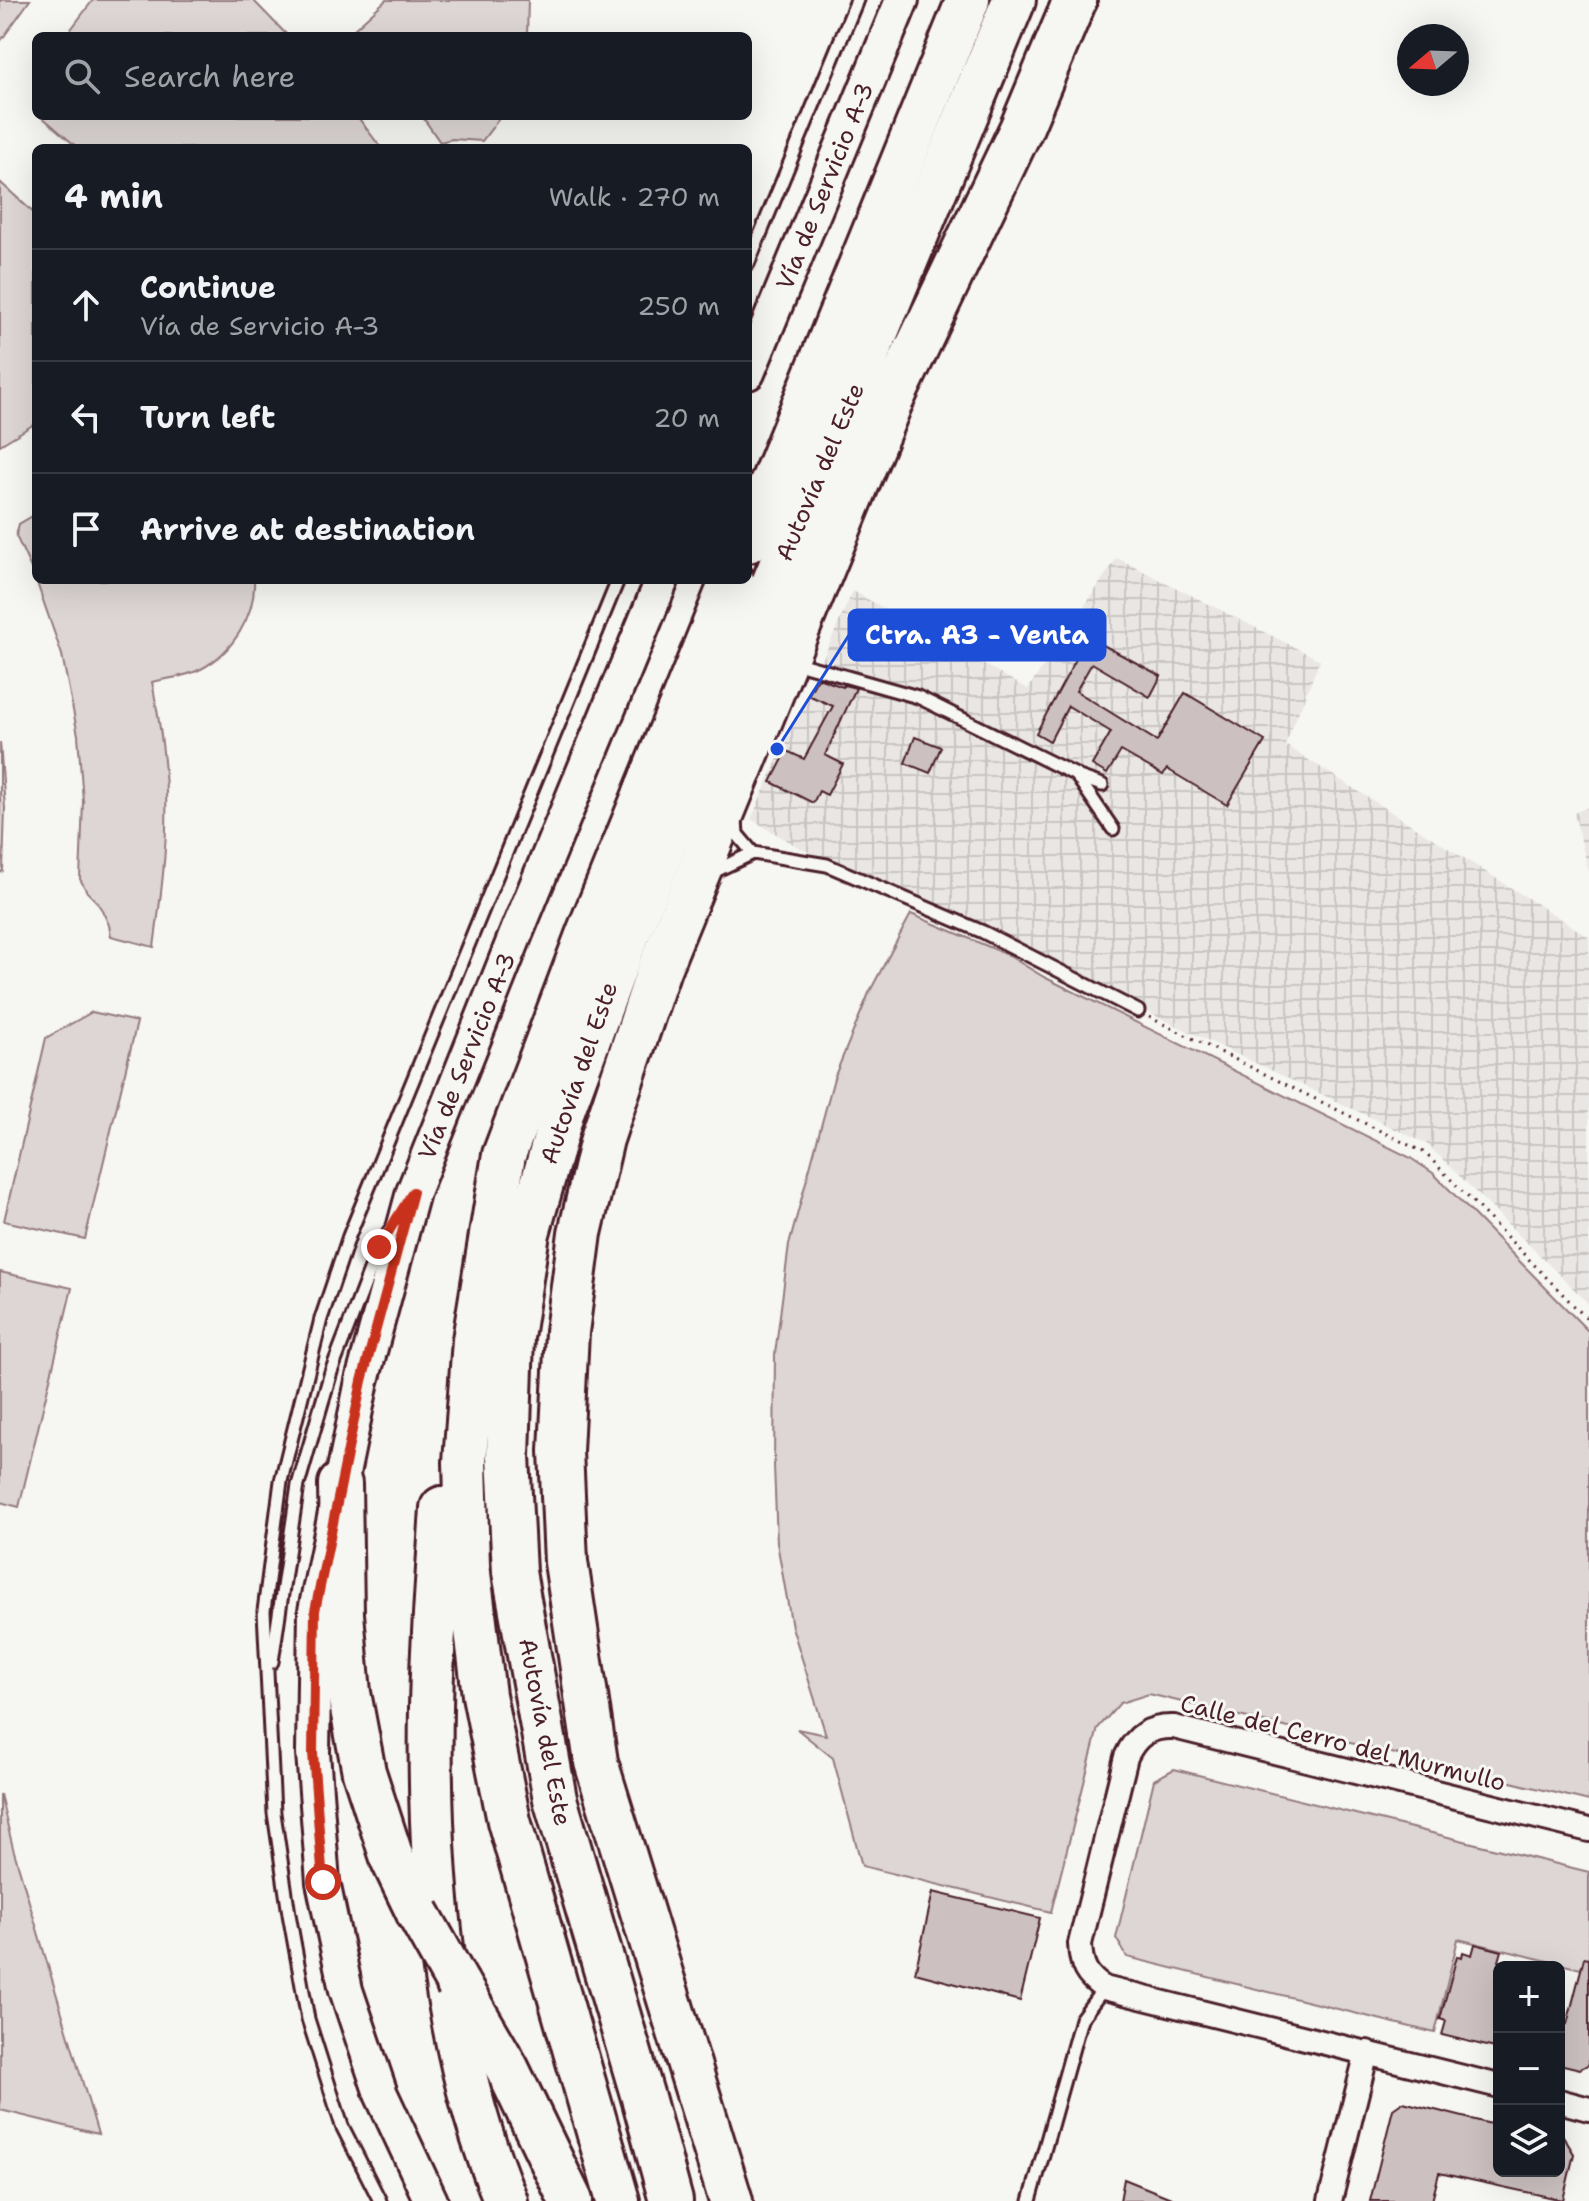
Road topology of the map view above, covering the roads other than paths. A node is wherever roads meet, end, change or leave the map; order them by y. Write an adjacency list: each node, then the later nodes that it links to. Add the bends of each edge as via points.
1 (857, 0): 6 (lane)
2 (902, 0): 7 (main road, Vía de Servicio A-3)
3 (968, 0): 8 (highway, Autovía del Este)
4 (1014, 0): 36 (highway, Autovía del Este, via 622,949 563,1110 528,1233 512,1337 508,1456 514,1572 555,1799)
5 (1075, 0): 12 (highway, via 1021,129 891,402)
6 (752, 254)
7 (752, 363)
8 (752, 531)
9 (616, 584): 23 (lane, via 349,1236 321,1319 281,1481 264,1611)
10 (660, 584): 21 (main road, Vía de Servicio A-3)
11 (730, 584): 20 (highway, Autovía del Este)
12 (786, 660): 13 (lane, via 918,697); 15 (highway)
13 (1076, 775): 14 (lane); 16 (lane)
14 (1102, 785)
15 (735, 786): 17 (lane, via 737,834); 18 (highway)
16 (1113, 829)
17 (753, 853): 18 (lane, via 715,870); 19 (lane, via 827,865 983,932)
18 (688, 898): 30 (highway, via 602,1139 580,1233 567,1332 561,1451 566,1562 596,1762)
19 (1138, 1011)
20 (504, 1155): 33 (highway, via 462,1277 447,1411 431,1708 433,1854 449,2005 469,2094); 35 (highway, Autovía del Este, via 474,1340 465,1462 468,1565 484,1695 509,1821)
21 (413, 1192): 22 (main road, Vía de Servicio A-3); 23 (lane, via 379,1247 331,1372 306,1457)
22 (340, 1484): 32 (main road, Vía de Servicio A-3, via 315,1611 313,1753 323,1882 346,1990 376,2080); 34 (highway, bridge, via 342,1614 364,1772 393,1861 418,1913 507,2068)
23 (268, 1687): 31 (lane, via 274,1813 308,2019 342,2126)
24 (1589, 1830): 25 (street, Calle del Cerro del Murmullo, via 1174,1727 1154,1728 1136,1739 1126,1757 1080,1944 1083,1969)
25 (1104, 1988): 26 (street); 37 (lane, via 1081,2019)
26 (1367, 2052): 27 (street); 38 (street)
27 (1493, 2084)
28 (1565, 2103): 29 (street)
29 (1589, 2109)
30 (725, 2189)
31 (380, 2201)
32 (431, 2201)
33 (506, 2201)
34 (571, 2201)
35 (618, 2201)
36 (671, 2201)
37 (1030, 2201)
38 (1330, 2201)

